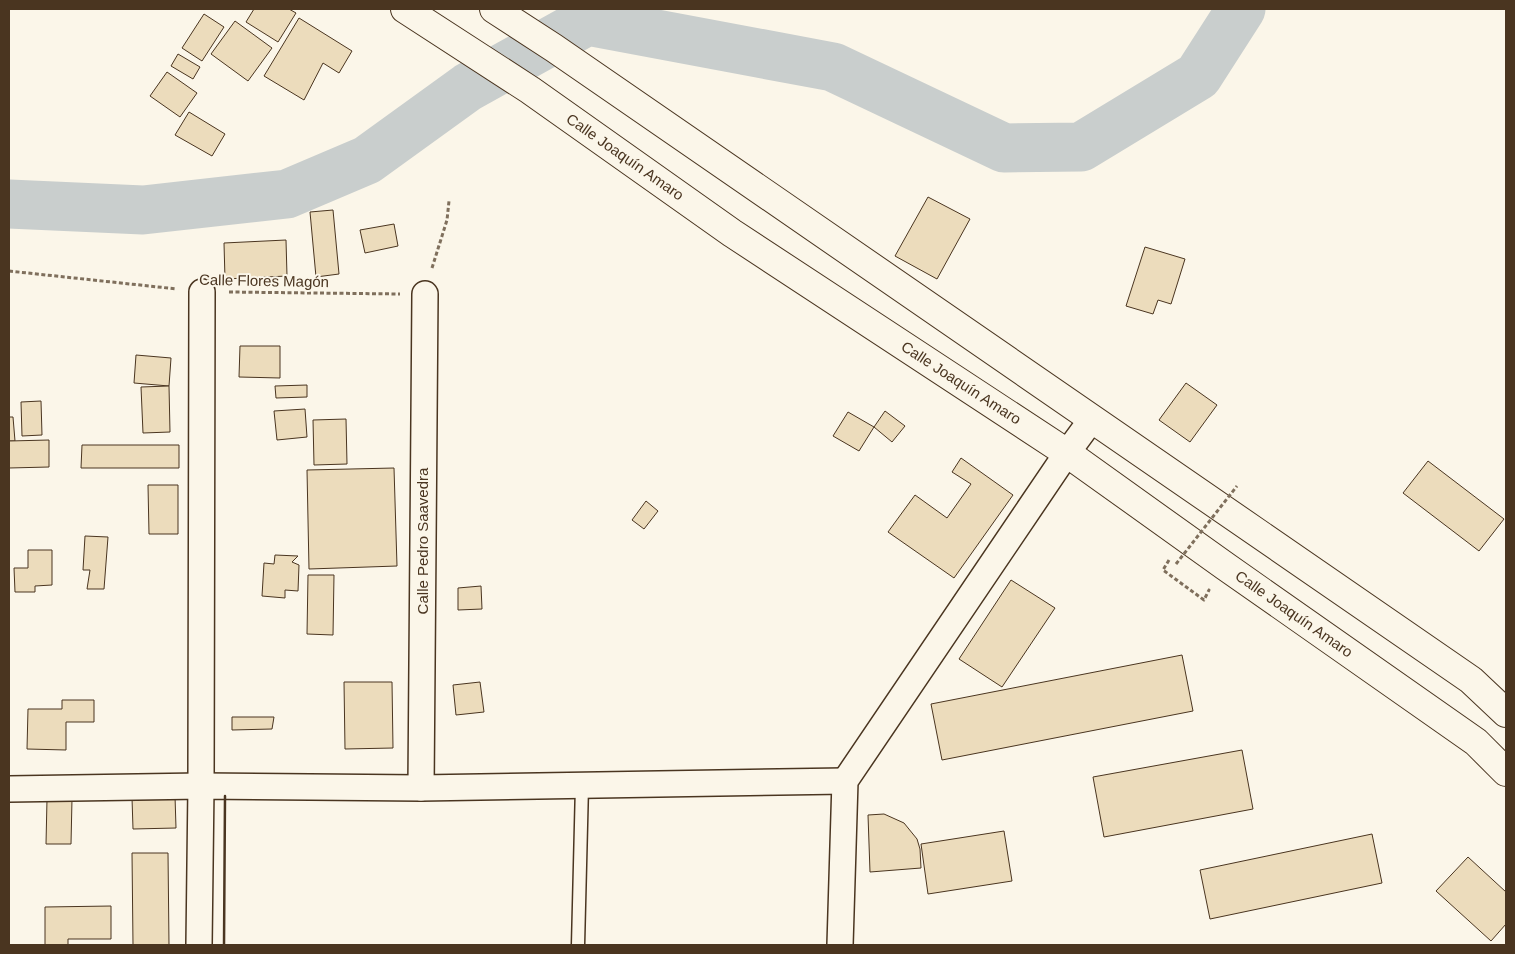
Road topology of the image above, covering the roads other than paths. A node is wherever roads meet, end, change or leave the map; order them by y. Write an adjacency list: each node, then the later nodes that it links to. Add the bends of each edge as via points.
1 (405, 9): 6 (main road, Calle Joaquín Amaro, via 530,90 732,233)
2 (494, 9): 5 (main road)
3 (202, 292): 11 (street)
4 (425, 294): 12 (street, Calle Pedro Saavedra)
5 (1092, 419): 6 (street); 7 (main road, via 1470,680)
6 (1068, 453): 8 (main road, Calle Joaquín Amaro, via 1476,742); 9 (street)
7 (1506, 713)
8 (1506, 772)
9 (845, 781): 10 (street); 16 (street)
10 (582, 785): 12 (street); 15 (lane)
11 (201, 786): 12 (street); 13 (street); 14 (street)
12 (421, 788)
13 (9, 790)
14 (199, 945)
15 (578, 945)
16 (840, 945)

